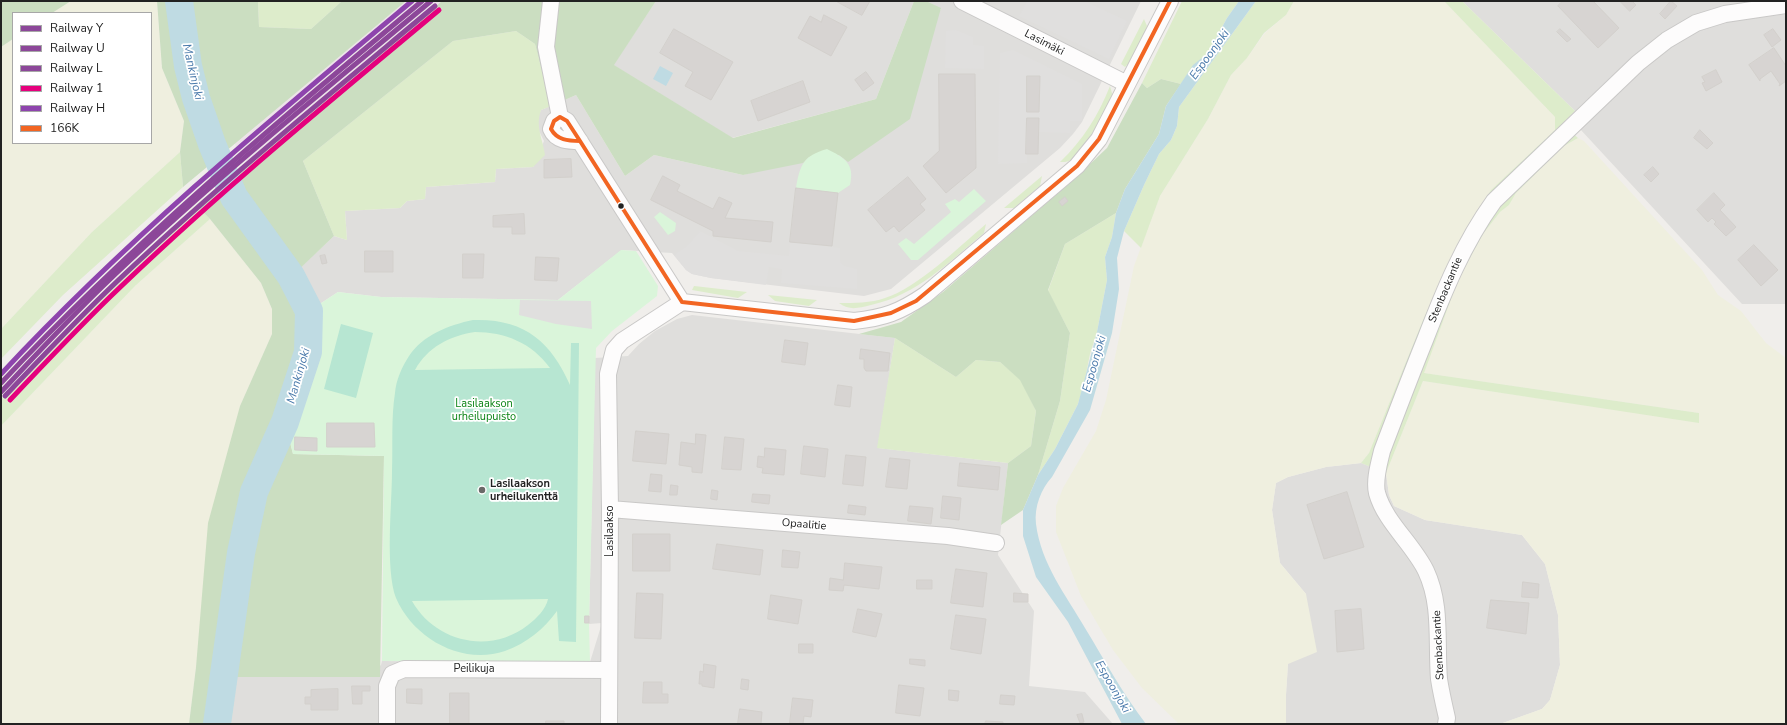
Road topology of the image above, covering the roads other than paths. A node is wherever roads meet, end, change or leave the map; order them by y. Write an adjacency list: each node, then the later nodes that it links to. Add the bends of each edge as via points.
1 (551, 1): 6 (street, via 546,47 560,117 567,121)
2 (962, 1): 5 (street, Lasimäki)
3 (1170, 1): 5 (street)
4 (1786, 5): 12 (street, Stenbackantie, via 1725,14 1696,23 1666,40 1638,63 1494,201 1478,223 1460,256 1445,288 1382,451 1376,476 1377,493 1386,512 1410,546 1432,585 1437,605 1440,679)
5 (1127, 84): 6 (street, via 1099,139 1078,166 908,307 874,319 854,320)
6 (682, 302): 7 (street, Lasilaakso, via 622,341 614,350 608,374)
7 (610, 509): 8 (street, Opaalitie, via 948,536); 9 (street, Lasilaakso)
8 (996, 543)
9 (609, 670): 10 (street, Peilikuja, via 404,669 392,674 387,686); 11 (street, Lasilaakso)
10 (387, 724)
11 (610, 724)
12 (1446, 724)

